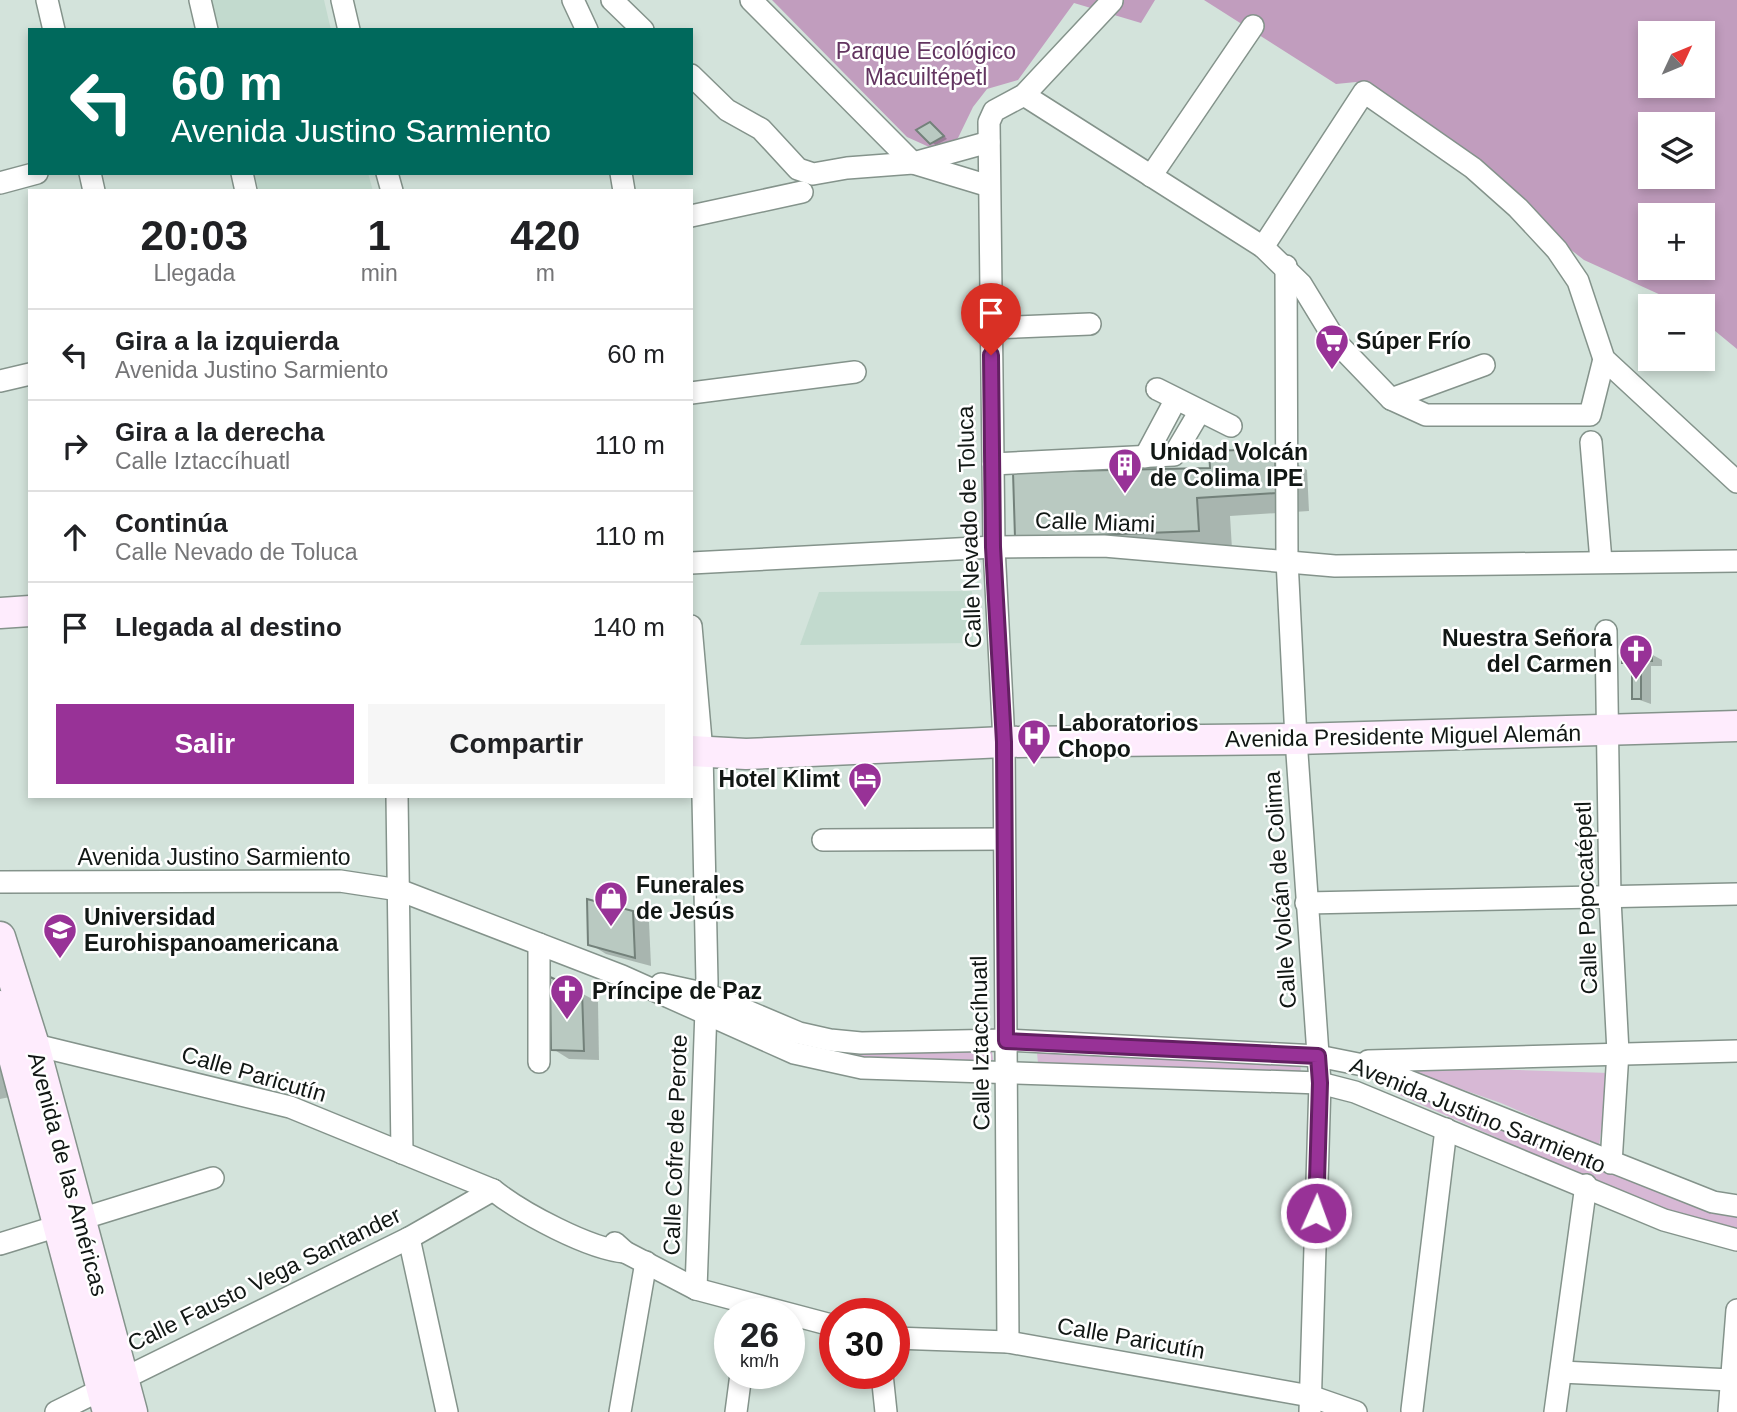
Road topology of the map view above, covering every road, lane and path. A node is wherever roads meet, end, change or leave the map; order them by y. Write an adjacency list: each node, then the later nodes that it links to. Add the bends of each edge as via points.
1 (47, 0): 9 (street)
2 (200, 0): 10 (street)
3 (342, 0): 11 (street)
4 (573, 0): 12 (street)
5 (612, 0): 13 (street)
6 (751, 0): 17 (street)
7 (1112, 1): 15 (street)
8 (1253, 26): 19 (street)
9 (54, 28)
10 (207, 28)
11 (349, 28)
12 (586, 28)
13 (641, 28)
14 (693, 77): 17 (street, via 727,110 761,129 799,169 813,174)
15 (1024, 95): 16 (street, Calle Nevado de Toluca, via 994,111); 19 (street)
16 (989, 142): 17 (street); 21 (street, Calle Nevado de Toluca)
17 (913, 163): 21 (street)
18 (30, 175): 20 (street)
19 (1151, 176): 24 (street)
20 (0, 183)
21 (989, 186): 29 (street, Calle Nevado de Toluca)
22 (802, 192): 23 (street)
23 (693, 216)
24 (1263, 247): 25 (street); 30 (street, via 1364,92 1473,168 1558,250 1578,281)
25 (1286, 266): 26 (street); 27 (street, Calle Volcán de Colima)
26 (1321, 316): 27 (street); 36 (street, via 1337,343)
27 (1284, 322): 44 (street, Calle Volcán de Colima)
28 (1090, 324): 29 (street)
29 (991, 328): 41 (street, Calle Nevado de Toluca)
30 (1604, 359): 36 (street, via 1590,415 1426,415); 42 (street)
31 (1484, 365): 36 (street)
32 (855, 372): 35 (street)
33 (28, 374): 34 (street)
34 (0, 381)
35 (693, 393)
36 (1391, 398)
37 (1200, 411): 38 (street); 40 (street, via 1174,455); 40 (street, via 1167,394)
38 (1231, 426)
39 (1591, 442): 45 (street)
40 (1145, 457): 41 (street)
41 (993, 464): 43 (street, Calle Nevado de Toluca)
42 (1737, 482)
43 (993, 547): 44 (street, Calle Miami, via 1104,546); 47 (street, Calle Miami); 55 (street, Calle Nevado de Toluca)
44 (1287, 560): 45 (street, Calle Miami, via 1335,566); 54 (street, Calle Volcán de Colima)
45 (1601, 561): 46 (street, Calle Miami)
46 (1737, 561)
47 (693, 563)
48 (28, 611): 49 (main road)
49 (0, 613)
50 (1606, 631): 53 (street, Calle Popocatépetl)
51 (693, 676): 56 (street, Calle Cofre de Perote)
52 (1737, 726): 53 (main road, Avenida Presidente Miguel Alemán)
53 (1609, 731): 54 (main road, Avenida Presidente Miguel Alemán); 63 (street, Calle Popocatépetl)
54 (1296, 739): 55 (main road, Avenida Presidente Miguel Alemán); 64 (street, Calle Volcán de Colima)
55 (1004, 742): 56 (main road, Avenida Presidente Miguel Alemán, via 746,754); 59 (street, Calle Iztaccíhuatl)
56 (696, 752): 67 (street, Calle Cofre de Perote)
57 (397, 798): 61 (street)
58 (823, 839): 59 (street)
59 (1004, 839): 69 (street, Calle Iztaccíhuatl)
60 (0, 882): 61 (street, Avenida Justino Sarmiento, via 340,881)
61 (399, 890): 66 (street, Avenida Justino Sarmiento); 79 (street)
62 (1737, 894): 63 (street)
63 (1609, 899): 64 (street); 72 (street, Calle Popocatépetl)
64 (1306, 903): 73 (street, Calle Volcán de Colima)
65 (0, 937): 70 (main road, Avenida de las Américas)
66 (539, 944): 67 (street, Avenida Justino Sarmiento); 75 (street)
67 (707, 1004): 69 (street, Avenida Justino Sarmiento, via 830,1040); 76 (street, Avenida Justino Sarmiento, via 794,1053 826,1062 862,1068); 90 (street, Calle Cofre de Perote)
68 (0, 1006): 70 (main road, Avenida de las Américas)
69 (1006, 1041): 73 (street, Avenida Justino Sarmiento); 76 (street, Calle Iztaccíhuatl)
70 (15, 1042): 79 (street, Calle Paricutín, via 290,1107); 85 (main road, Avenida de las Américas)
71 (1737, 1051): 72 (street)
72 (1618, 1052): 74 (street); 80 (street, Calle Popocatépetl)
73 (1318, 1056): 74 (street, Avenida Justino Sarmiento); 77 (street, Calle Volcán de Colima)
74 (1349, 1061): 80 (street, Avenida Justino Sarmiento)
75 (539, 1062)
76 (1008, 1070): 77 (street, Avenida Justino Sarmiento); 94 (street, Calle Iztaccíhuatl)
77 (1320, 1083): 78 (street, Avenida Justino Sarmiento); 100 (street, Calle Volcán de Colima)
78 (1446, 1129): 82 (street, Avenida Justino Sarmiento); 101 (street)
79 (402, 1153): 83 (street, Calle Paricutín)
80 (1611, 1163): 84 (street, Avenida Justino Sarmiento, via 1713,1202)
81 (213, 1178): 85 (street)
82 (1586, 1185): 87 (street, Avenida Justino Sarmiento, via 1664,1220); 95 (street)
83 (493, 1191): 86 (street, Calle Fausto Vega Santander); 89 (street, Calle Paricutín, via 524,1196 610,1237 625,1252)
84 (1737, 1206)
85 (70, 1222): 88 (street); 99 (main road, Avenida de las Américas)
86 (409, 1238): 99 (street, Calle Fausto Vega Santander); 104 (street)
87 (1737, 1240)
88 (0, 1244)
89 (646, 1262): 90 (street, Calle Paricutín); 105 (street)
90 (696, 1289): 91 (street, Calle Paricutín)
91 (720, 1298)
92 (1737, 1316): 96 (street)
93 (910, 1339): 94 (street, Calle Paricutín)
94 (1008, 1342): 100 (street, Calle Paricutín)
95 (1561, 1372): 96 (street); 109 (street)
96 (1731, 1380): 110 (street)
97 (739, 1389): 106 (street)
98 (884, 1389): 107 (street)
99 (111, 1393): 102 (street, Calle Fausto Vega Santander); 103 (main road, Avenida de las Américas)
100 (1310, 1404): 108 (street, Calle Paricutín)
101 (1412, 1410)
102 (56, 1412)
103 (132, 1412)
104 (447, 1412)
105 (620, 1412)
106 (736, 1412)
107 (886, 1412)
108 (1356, 1412)
109 (1555, 1412)
110 (1729, 1412)

